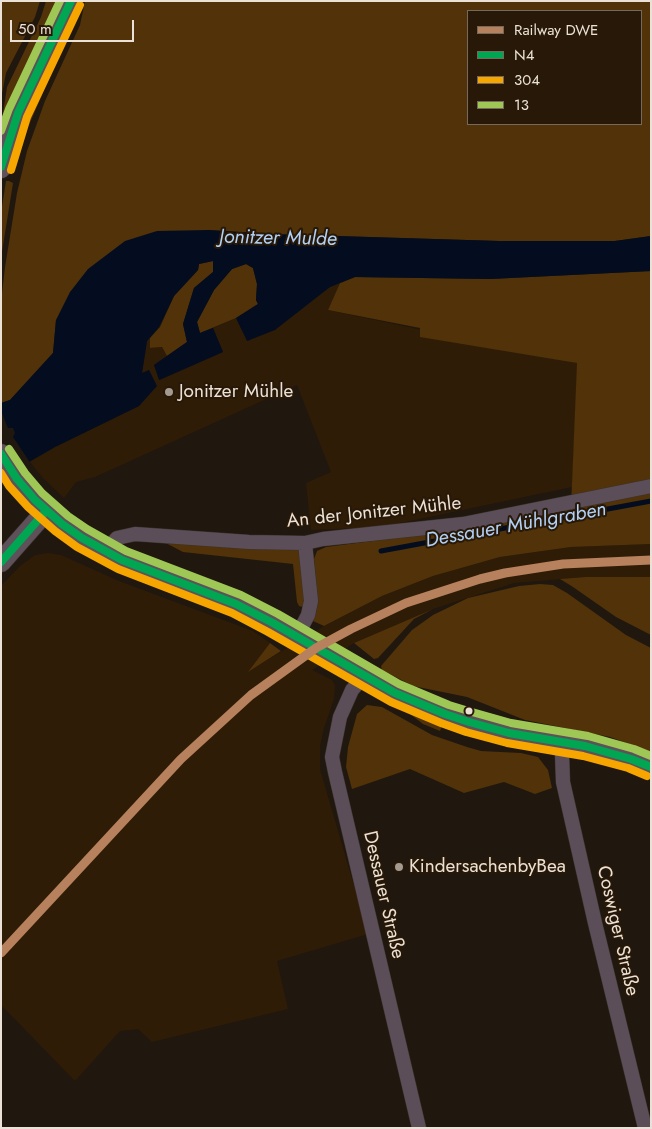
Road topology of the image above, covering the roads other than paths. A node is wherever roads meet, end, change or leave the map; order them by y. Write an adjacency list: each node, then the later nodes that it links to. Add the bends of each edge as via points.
1 (71, 1): 2 (main road, via 18,113)
2 (1, 168)
3 (1, 454): 5 (main road)
4 (651, 486): 6 (street, An der Jonitzer Mühle, via 463,524)
5 (46, 510): 7 (main road); 8 (main road)
6 (305, 543): 7 (street, An der Jonitzer Mühle, via 134,534 117,538); 9 (street, via 311,601)
7 (105, 552): 9 (main road, via 236,604)
8 (1, 562)
9 (297, 636): 10 (main road)
10 (364, 676): 11 (main road, via 445,714 509,733); 13 (street, Dessauer Straße, via 348,697 340,717 332,757)
11 (564, 742): 12 (main road); 14 (street, Coswiger Straße, via 563,782)
12 (651, 767)
13 (419, 1128)
14 (646, 1128)

